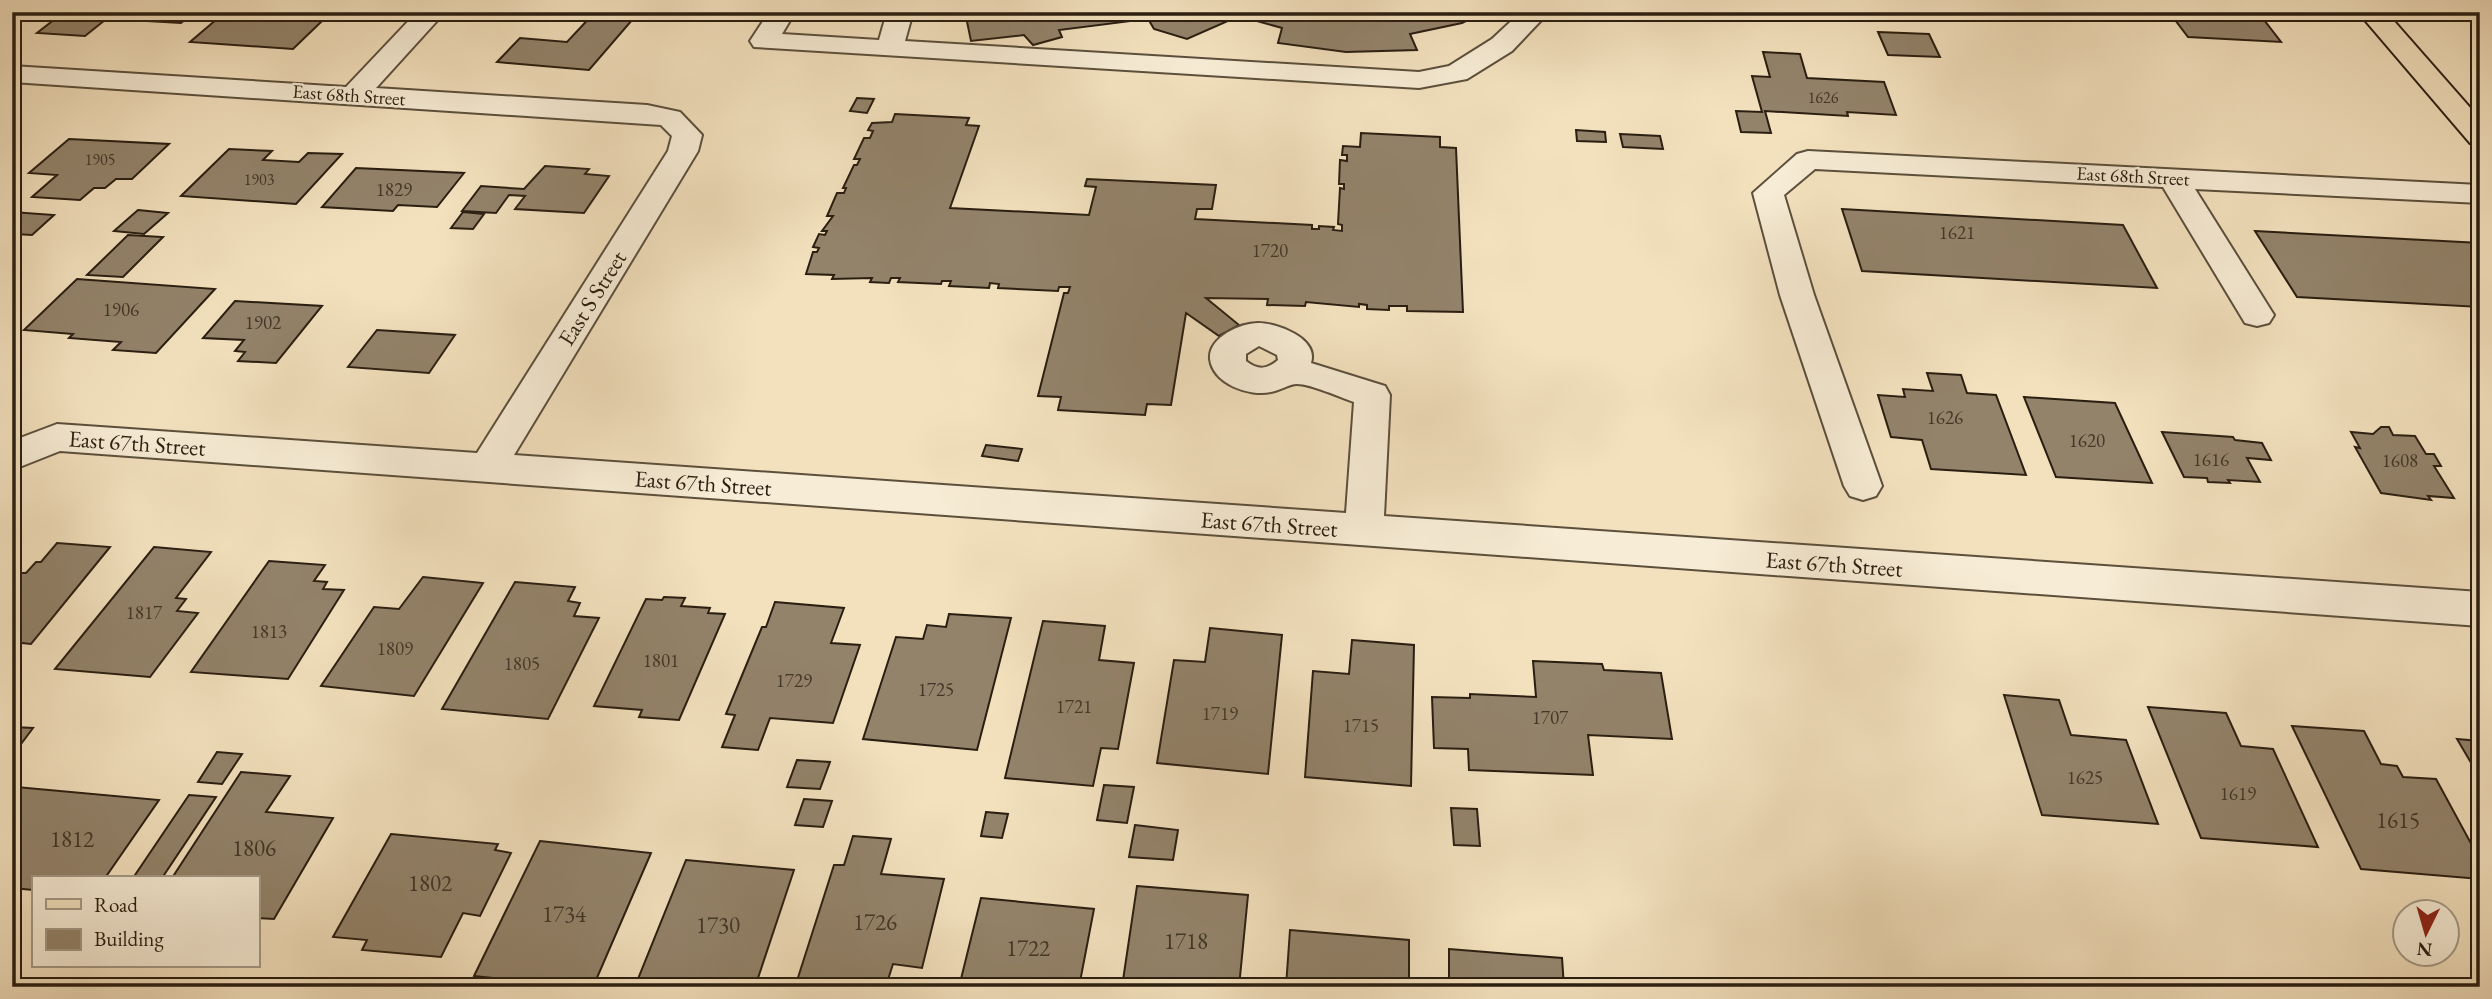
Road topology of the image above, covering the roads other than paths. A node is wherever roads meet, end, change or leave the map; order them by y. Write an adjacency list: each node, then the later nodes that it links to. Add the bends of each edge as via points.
1 (432, 12): 8 (street)
2 (782, 12): 6 (street, via 764,41)
3 (900, 12): 6 (street)
4 (1536, 12): 6 (street, via 1502,45 1457,73 1419,80)
5 (2371, 12): 10 (main road)
6 (890, 48)
7 (12, 74): 8 (street, East 68th Street)
8 (354, 95): 9 (street, East 68th Street, via 646,114 670,118)
9 (681, 128): 16 (street, East S Street, via 687,135 683,151)
10 (2480, 137)
11 (2173, 178): 12 (street, East 68th Street); 13 (street); 17 (street, East 68th Street, via 1808,160 1768,193 1797,295)
12 (2480, 194)
13 (2257, 316)
14 (1290, 369): 18 (street, via 1371,395)
15 (12, 456): 16 (street, East 67th Street, via 57,437)
16 (488, 467): 18 (street, East 67th Street)
17 (1863, 486)
18 (1364, 530): 19 (street, East 67th Street)
19 (2480, 609)

